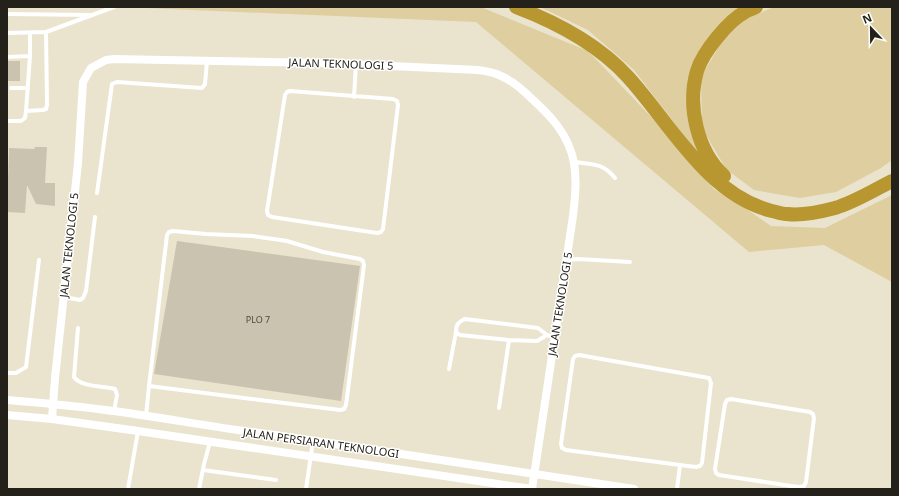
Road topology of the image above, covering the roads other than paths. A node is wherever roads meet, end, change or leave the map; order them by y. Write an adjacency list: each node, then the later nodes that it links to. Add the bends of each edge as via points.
1 (114, 7): 5 (lane)
2 (516, 7): 21 (highway, via 566,28 608,58 628,77 690,153 714,178 747,203 787,214 819,211 850,202)
3 (756, 7): 19 (highway, via 744,12 728,25 716,38 697,70 694,89 697,125 708,157 719,171 749,195 788,206 827,202)
4 (7, 14): 5 (lane)
5 (94, 14): 6 (lane)
6 (46, 32): 8 (lane); 16 (lane, via 46,109)
7 (7, 33): 8 (lane)
8 (30, 33): 9 (lane)
9 (30, 56): 10 (lane); 14 (lane)
10 (7, 57)
11 (207, 61): 12 (street, JALAN TEKNOLOGI 5); 22 (lane, via 205,84 202,88 117,82 112,84); 27 (street, JALAN TEKNOLOGI 5, via 106,60 91,68 86,74 83,82 78,164)
12 (356, 64): 15 (lane); 18 (street, JALAN TEKNOLOGI 5, via 478,70 501,75 520,87 555,122 566,139)
13 (11, 88): 14 (lane)
14 (28, 88): 16 (lane)
15 (354, 97): 15 (lane, via 394,99 398,103 382,231 376,233 270,216 267,211 285,94 290,91)
16 (26, 111): 17 (lane, via 25,118 21,121)
17 (7, 121)
18 (574, 162): 20 (lane, via 602,166); 25 (street, JALAN TEKNOLOGI 5, via 573,216)
19 (892, 171)
20 (615, 178)
21 (892, 181)
22 (97, 192)
23 (95, 217): 27 (lane, via 86,291 80,300)
24 (38, 260): 33 (lane, via 26,367 16,373)
25 (566, 260): 26 (lane); 30 (street, JALAN TEKNOLOGI 5)
26 (630, 262)
27 (64, 297): 36 (street, JALAN TEKNOLOGI 5)
28 (78, 328): 38 (lane, via 74,377 82,383 115,389 117,395)
29 (456, 332): 30 (lane, via 459,322 465,319 538,328); 31 (lane, via 460,335); 32 (lane)
30 (551, 336): 31 (lane, via 537,341); 48 (street, JALAN TEKNOLOGI 5)
31 (509, 340): 37 (lane)
32 (449, 369)
33 (7, 373)
34 (148, 386): 34 (lane, via 168,235 171,231 253,236 287,241 360,259 363,262 344,409); 40 (lane)
35 (7, 400): 36 (street, JALAN PERSIARAN TEKNOLOGI)
36 (52, 404): 38 (street, JALAN PERSIARAN TEKNOLOGI); 41 (street, JALAN TEKNOLOGI 5)
37 (499, 408)
38 (114, 411): 40 (street, JALAN PERSIARAN TEKNOLOGI)
39 (7, 415): 41 (street, JALAN PERSIARAN TEKNOLOGI)
40 (146, 416): 43 (street, JALAN PERSIARAN TEKNOLOGI)
41 (52, 419): 42 (street, JALAN PERSIARAN TEKNOLOGI)
42 (138, 431): 44 (street, JALAN PERSIARAN TEKNOLOGI); 51 (lane)
43 (314, 441): 45 (lane); 48 (street, JALAN PERSIARAN TEKNOLOGI)
44 (210, 442): 45 (street, JALAN PERSIARAN TEKNOLOGI); 47 (lane)
45 (311, 456): 53 (lane); 54 (street, JALAN PERSIARAN TEKNOLOGI)
46 (680, 466): 46 (lane, via 562,448 575,356 710,379 701,465); 56 (lane)
47 (203, 470): 49 (lane); 52 (lane)
48 (534, 475): 54 (street, JALAN TEKNOLOGI 5); 55 (street, JALAN PERSIARAN TEKNOLOGI)
49 (276, 480)
50 (791, 487): 50 (lane, via 716,473 724,404 727,400 814,414 806,482 802,486)
51 (128, 489)
52 (199, 489)
53 (306, 489)
54 (532, 489)
55 (634, 489)
56 (677, 489)

